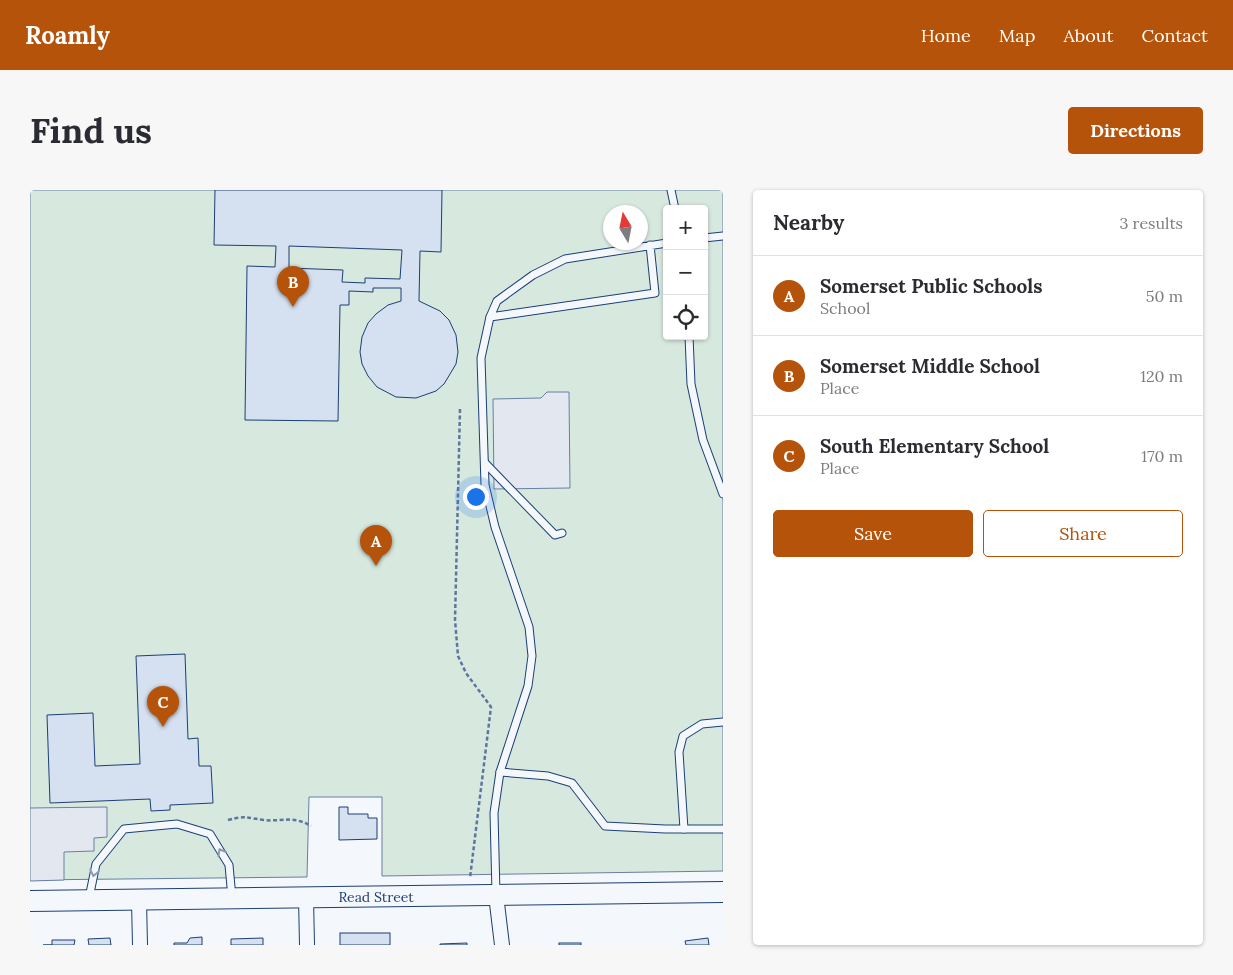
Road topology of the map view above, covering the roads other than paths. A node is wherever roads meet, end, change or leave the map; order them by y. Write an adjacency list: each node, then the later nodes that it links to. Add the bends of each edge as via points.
1 (671, 190): 2 (lane)
2 (674, 205)
3 (723, 236): 4 (lane)
4 (708, 238)
5 (663, 244): 6 (lane)
6 (650, 246): 7 (lane, via 565,259 533,275 497,301); 7 (lane, via 655,293)
7 (490, 317): 9 (lane, via 481,358)
8 (689, 340): 10 (lane, via 691,384 703,440)
9 (485, 463): 11 (lane, via 555,535); 13 (lane, via 485,485 494,527 529,627 532,656 528,686)
10 (723, 494)
11 (562, 533)
12 (723, 722): 15 (lane, via 702,724 683,736 679,752)
13 (500, 772): 15 (lane, via 548,776 572,783 605,826); 17 (lane, via 494,813)
14 (723, 829): 15 (lane)
15 (684, 830)
16 (723, 892): 17 (main road, Read Street)
17 (496, 895): 18 (main road, Read Street); 25 (street)
18 (306, 897): 19 (main road, Read Street); 24 (street)
19 (232, 898): 20 (lane, one-way to 20, via 229,865 210,834 176,824 124,829 96,864); 21 (main road, Read Street)
20 (88, 900): 21 (main road, Read Street); 22 (main road, Read Street)
21 (139, 900): 23 (street)
22 (30, 901)
23 (140, 945)
24 (307, 945)
25 (502, 945)

